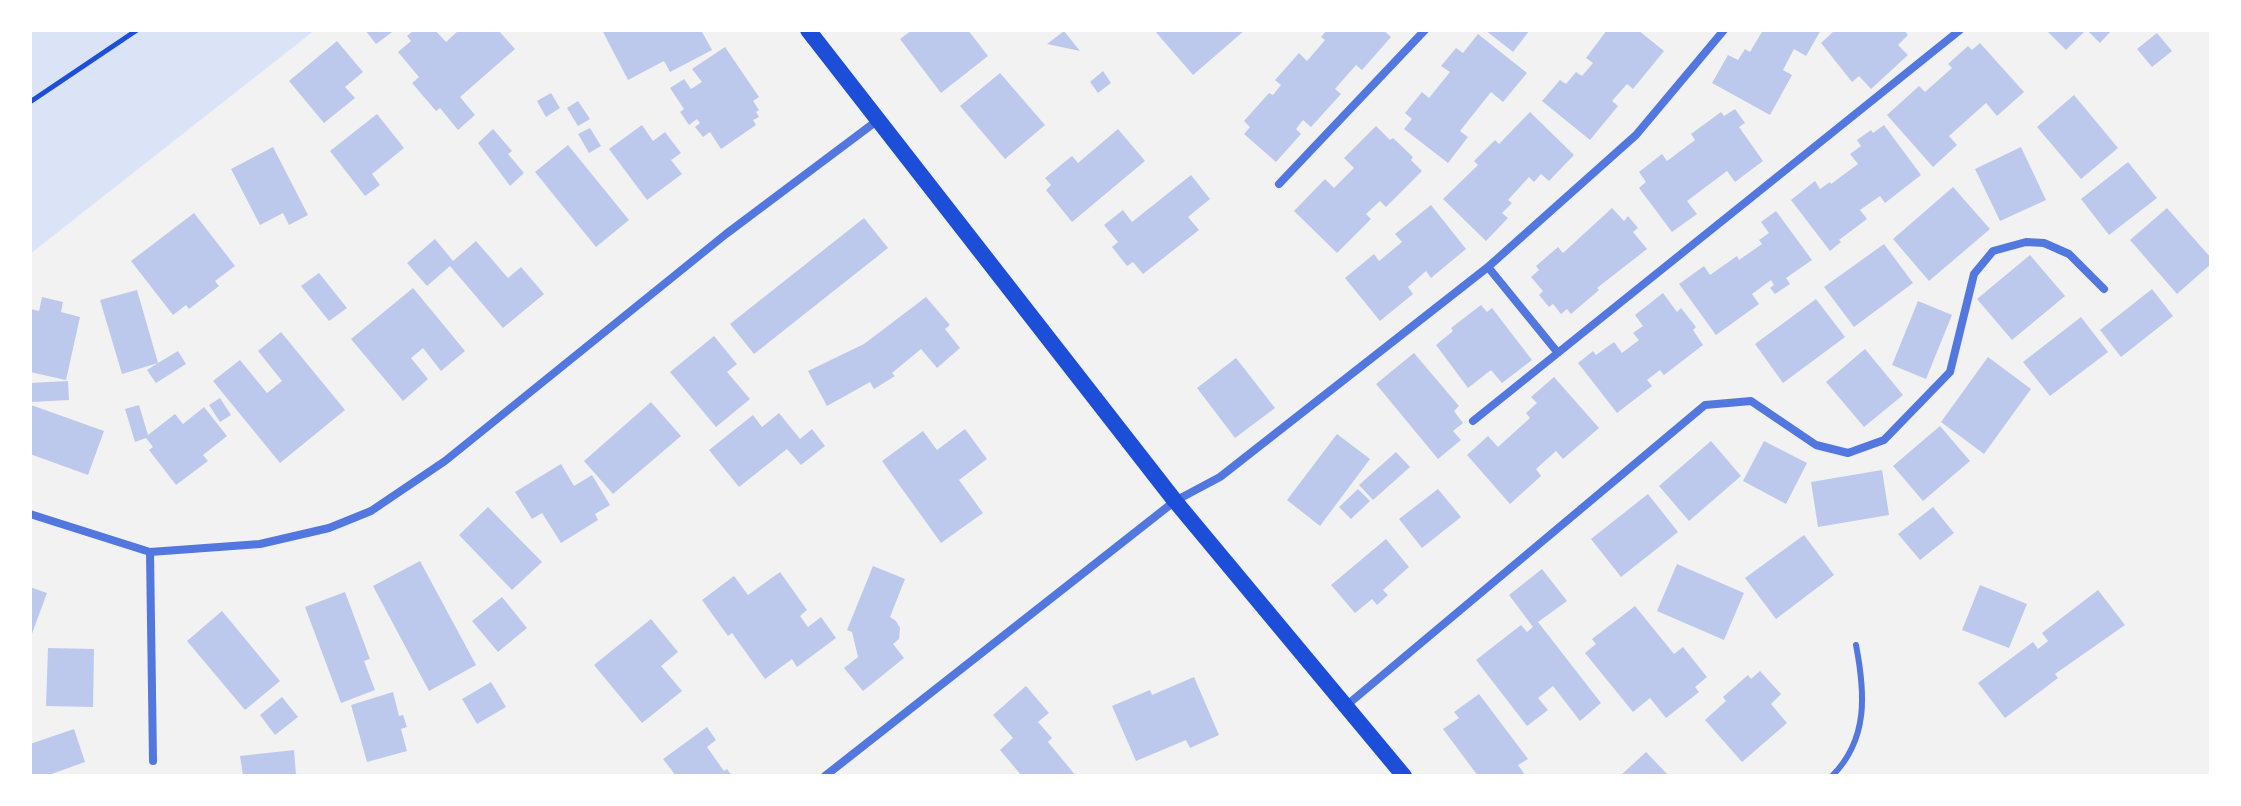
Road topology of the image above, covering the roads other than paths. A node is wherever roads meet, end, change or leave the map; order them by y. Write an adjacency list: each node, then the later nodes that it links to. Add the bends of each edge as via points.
1 (808, 30): 5 (main road)
2 (1425, 30): 6 (street)
3 (1724, 30): 7 (street, via 1636,135)
4 (1960, 30): 9 (street)
5 (878, 120): 11 (main road); 13 (street, via 726,234 445,461 371,511 329,528 260,544)
6 (1279, 184)
7 (1488, 267): 9 (street); 11 (street, via 1220,477)
8 (2104, 289): 15 (street, via 2069,254 2044,243 1993,251 1974,274 1950,372 1884,440 1848,453 1816,445 1751,401 1705,405)
9 (1558, 353): 10 (street)
10 (1473, 421)
11 (1175, 501): 15 (main road); 17 (street)
12 (30, 514): 13 (street)
13 (150, 552): 16 (street)
14 (1856, 645): 19 (lane, via 1864,685 1862,724)
15 (1347, 705): 18 (main road)
16 (153, 761)
17 (825, 776)
18 (1404, 776)
19 (1832, 776)

